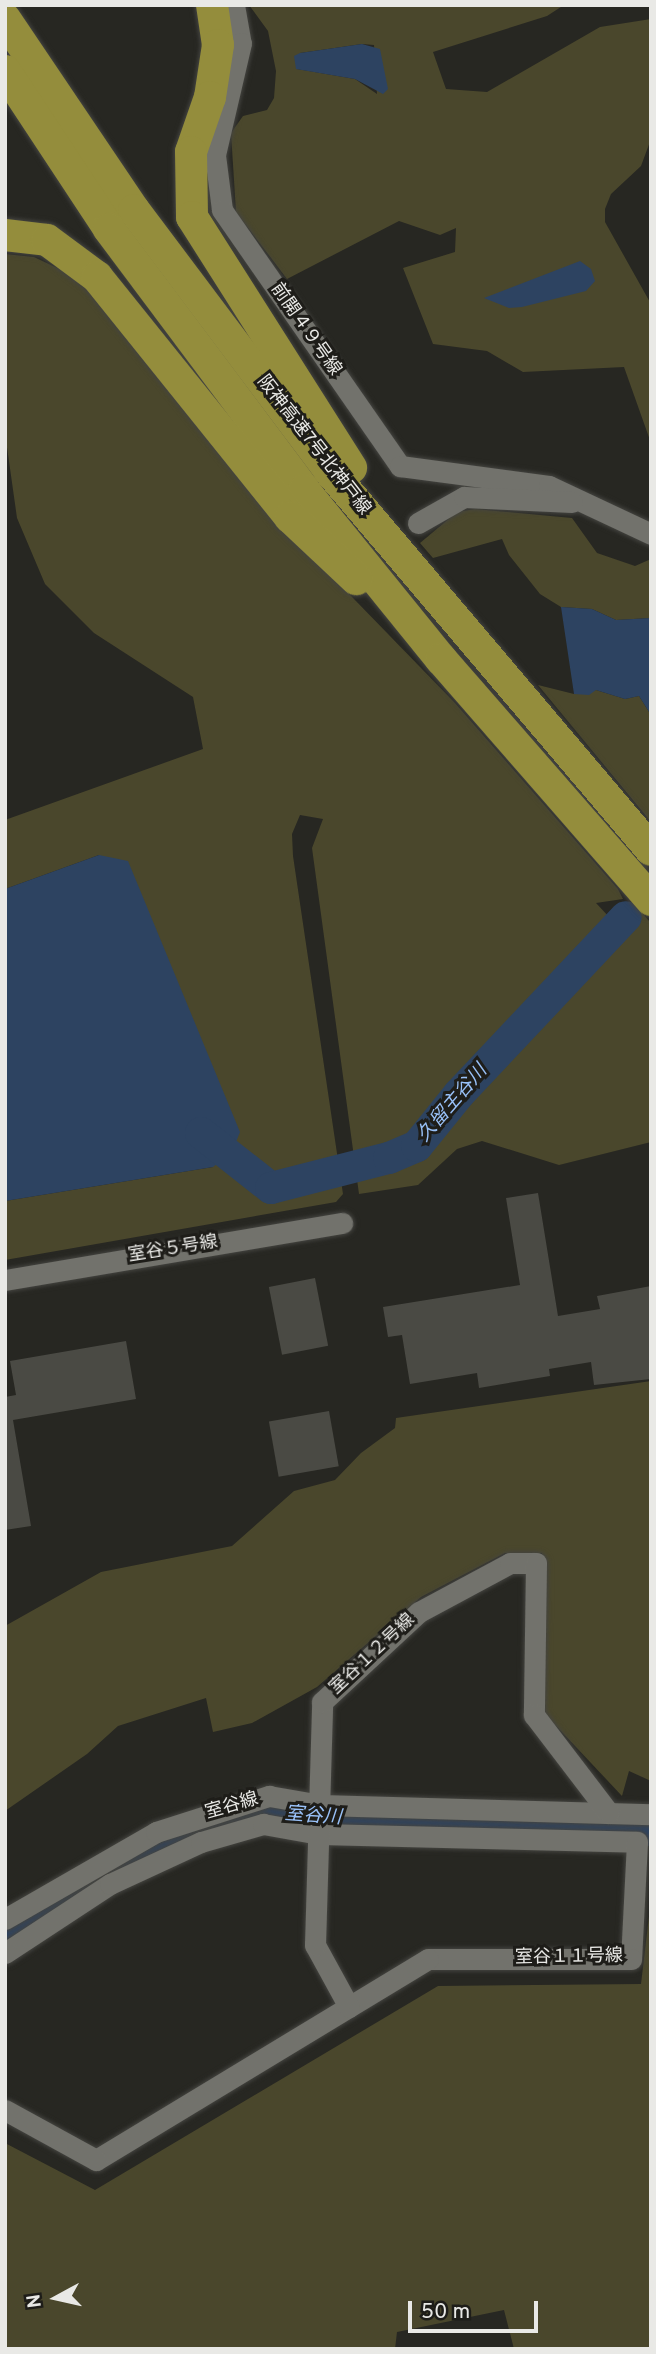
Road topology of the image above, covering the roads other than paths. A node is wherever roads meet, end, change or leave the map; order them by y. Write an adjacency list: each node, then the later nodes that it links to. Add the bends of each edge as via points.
1 (212, 5): 9 (highway, via 218,45 210,97 191,152 192,216)
2 (234, 5): 6 (street, 前開４９号線, via 241,43 215,155 222,210 400,466 549,486)
3 (5, 19): 9 (highway, 阪神高速7号北神戸線, via 134,210 223,331 329,470)
4 (5, 71): 10 (highway, 阪神高速7号北神戸線, via 109,229 205,360)
5 (5, 235): 10 (highway, via 47,240 97,277 290,517)
6 (584, 502): 7 (street, via 464,497); 8 (street, 前開４９号線)
7 (418, 523)
8 (651, 534)
9 (418, 575): 11 (highway, 阪神高速7号北神戸線)
10 (441, 659): 12 (highway, 阪神高速7号北神戸線)
11 (651, 849)
12 (651, 900)
13 (342, 1223): 14 (street, 室谷５号線)
14 (5, 1280)
15 (321, 1805): 16 (street, 室谷線); 16 (street, 室谷１２号線, via 322,1702 419,1612 510,1563 536,1563 534,1715); 18 (street, 室谷１２号線); 19 (street, 室谷線, via 269,1796 156,1832)
16 (609, 1813): 17 (street, 室谷線)
17 (651, 1814)
18 (320, 1834): 20 (street, 室谷１１号線, via 262,1824 201,1842 110,1884); 21 (street, 室谷１２号線, via 315,1945); 21 (street, 室谷１１号線, via 637,1842 631,1959 428,1959)
19 (5, 1919)
20 (5, 1953)
21 (349, 2007): 22 (street, 室谷１１号線, via 96,2160)
22 (5, 2110)

